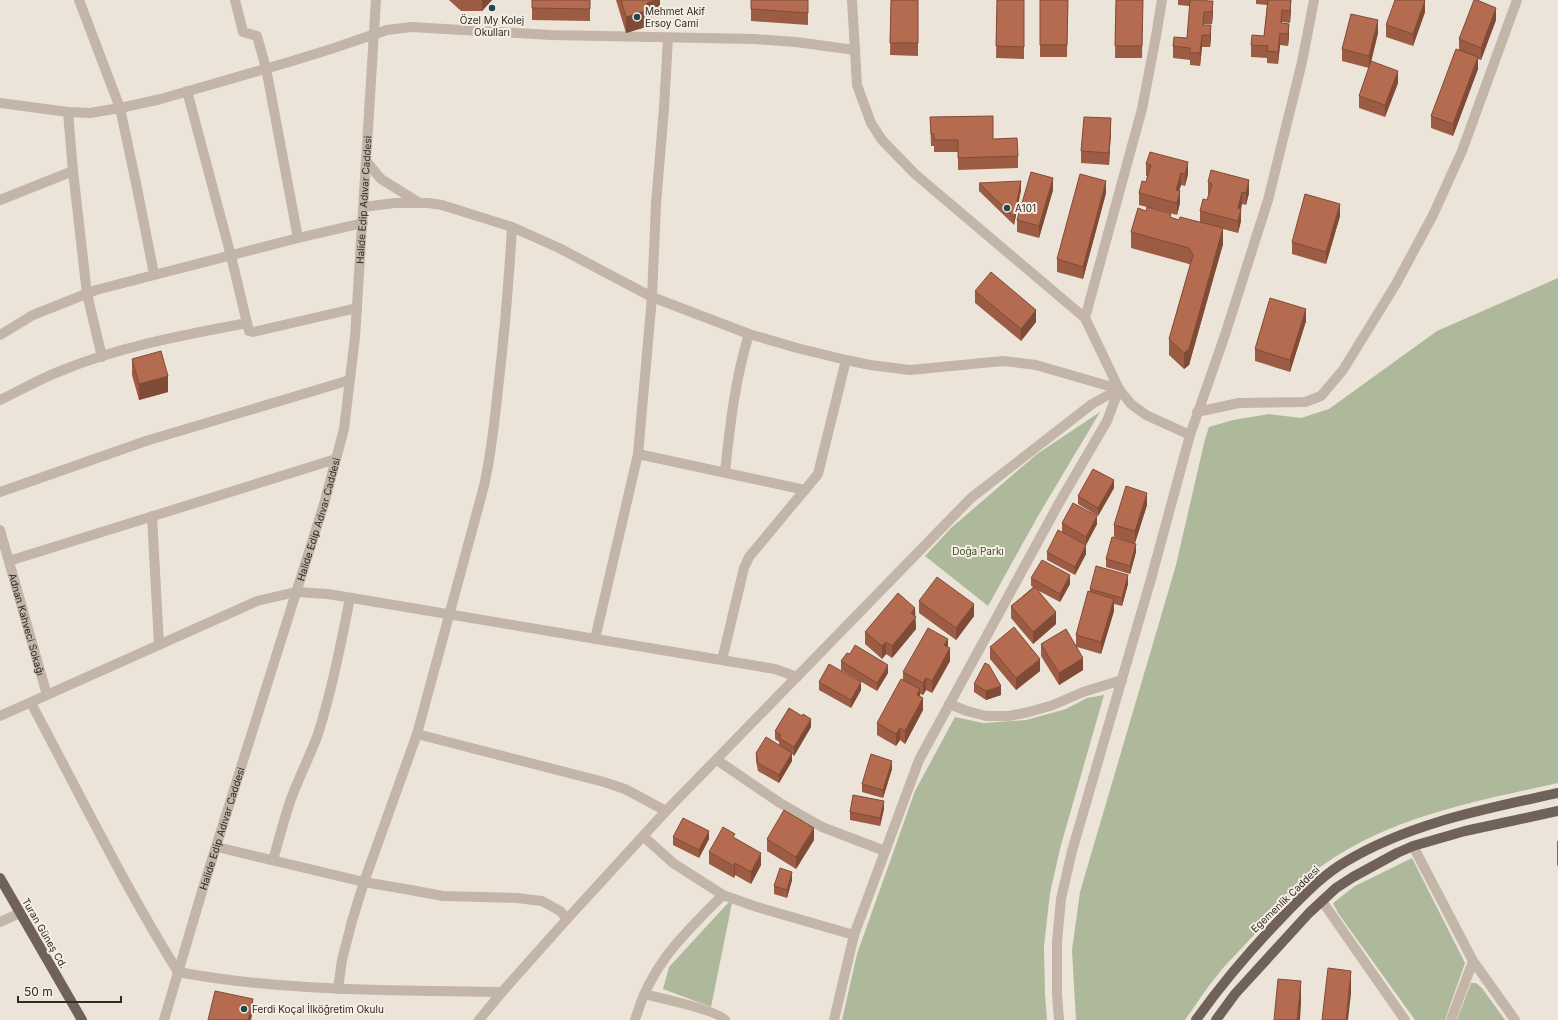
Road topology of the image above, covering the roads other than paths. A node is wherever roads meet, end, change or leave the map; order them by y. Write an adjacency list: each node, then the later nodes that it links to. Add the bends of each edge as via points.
1 (235, 0): 11 (street, via 243,32 257,36)
2 (376, 0): 8 (street, Halide Edip Adıvar Caddesi)
3 (852, 0): 10 (street)
4 (1162, 0): 29 (street, via 1142,109)
5 (1314, 0): 38 (street, via 1302,62 1268,200 1225,335)
6 (1517, 0): 38 (street, via 1462,151 1433,215 1396,284 1343,370 1321,396 1305,402 1239,403)
7 (82, 1): 14 (street)
8 (374, 36): 9 (street, via 387,30 411,27 551,35); 11 (street); 16 (street, Halide Edip Adıvar Caddesi)
9 (668, 38): 10 (street, via 796,42); 27 (street)
10 (855, 50): 29 (street, via 858,85 863,105 882,140 920,178)
11 (266, 68): 12 (street); 23 (street)
12 (187, 91): 14 (street); 24 (street)
13 (0, 103): 15 (street)
14 (120, 108): 15 (street, via 90,113); 25 (street)
15 (68, 112): 17 (street)
16 (366, 161): 19 (street, via 381,179); 20 (street, Halide Edip Adıvar Caddesi)
17 (72, 171): 18 (street); 26 (street)
18 (0, 200)
19 (418, 202): 20 (street); 22 (street, via 442,205)
20 (364, 207): 21 (street, Halide Edip Adıvar Caddesi)
21 (363, 223): 23 (street); 28 (street, Halide Edip Adıvar Caddesi)
22 (512, 227): 27 (street, via 560,248); 50 (street, via 507,308 489,465)
23 (298, 238): 24 (street)
24 (231, 256): 25 (street); 30 (street)
25 (154, 274): 26 (street)
26 (87, 294): 32 (street, via 34,315); 33 (street)
27 (652, 297): 31 (street); 40 (street)
28 (357, 308): 30 (street, via 253,332 249,331); 35 (street, Halide Edip Adıvar Caddesi)
29 (1085, 318): 36 (street)
30 (247, 323): 33 (street, via 131,347)
31 (749, 334): 34 (street); 42 (street, via 736,383)
32 (0, 335)
33 (102, 357): 37 (street, via 58,372)
34 (846, 360): 36 (street, via 910,370 1003,361 1036,365); 43 (street, via 818,474)
35 (350, 380): 41 (street, Halide Edip Adıvar Caddesi, via 344,429); 44 (street, via 146,441)
36 (1119, 389): 39 (street, via 1131,404 1146,415); 54 (street, via 1092,404 971,498); 58 (street, via 1107,421)
37 (0, 400)
38 (1197, 412): 39 (street)
39 (1190, 435): 55 (street)
40 (638, 454): 42 (street); 51 (street)
41 (336, 459): 45 (street); 48 (street, Halide Edip Adıvar Caddesi)
42 (725, 472): 43 (street)
43 (804, 490): 53 (street, via 749,557 744,568)
44 (0, 492)
45 (152, 516): 47 (street); 52 (street)
46 (0, 530): 47 (street, Adnan Kahveci Sokağı)
47 (9, 561): 56 (street, Adnan Kahveci Sokağı)
48 (296, 592): 49 (street); 52 (street, via 257,601); 66 (street, Halide Edip Adıvar Caddesi)
49 (350, 598): 50 (street); 69 (street, via 318,732 292,797)
50 (450, 614): 51 (street); 60 (street)
51 (595, 639): 53 (street)
52 (159, 644): 56 (street)
53 (722, 660): 54 (street, via 776,669)
54 (797, 677): 61 (street)
55 (1122, 680): 58 (street, via 1083,692 1053,705 1008,716 986,716); 89 (street, via 1085,803 1063,888 1057,942)
56 (47, 695): 57 (street)
57 (31, 702): 59 (street); 79 (street, via 115,863)
58 (949, 704): 68 (street, via 919,760)
59 (0, 716)
60 (417, 734): 64 (street, via 604,782 625,789); 71 (street)
61 (717, 760): 64 (street); 68 (street, via 780,803 822,826)
62 (1558, 793): 90 (main road, Egemenlik Caddesi, via 1426,825 1344,862 1315,884 1264,935 1229,974)
63 (1558, 810): 67 (main road, via 1465,831)
64 (666, 811): 65 (street)
65 (643, 836): 72 (street, via 674,863); 75 (street)
66 (217, 846): 69 (street); 79 (street, Halide Edip Adıvar Caddesi)
67 (1413, 846): 73 (main road, via 1353,877); 78 (street)
68 (885, 850): 77 (street)
69 (273, 860): 71 (street)
70 (0, 878): 74 (main road, Turan Güneş Cd.)
71 (364, 882): 75 (street, via 443,896 542,901 560,910); 80 (street, via 342,960)
72 (723, 895): 77 (street); 82 (street, via 667,954 650,979)
73 (1322, 901): 91 (main road, via 1235,994); 92 (street)
74 (20, 913): 76 (street); 83 (main road, Turan Güneş Cd.)
75 (567, 919): 81 (street)
76 (0, 922)
77 (854, 935): 88 (street)
78 (1473, 960): 93 (street); 94 (street)
79 (178, 972): 80 (street, via 210,978); 84 (street, Halide Edip Adıvar Caddesi)
80 (338, 989): 81 (street)
81 (502, 992): 85 (street)
82 (644, 994): 86 (street); 87 (street, via 712,1012)
83 (82, 1020)
84 (164, 1020)
85 (479, 1020)
86 (635, 1020)
87 (725, 1020)
88 (834, 1020)
89 (1059, 1020)
90 (1196, 1020)
91 (1216, 1020)
92 (1405, 1020)
93 (1451, 1020)
94 (1515, 1020)

